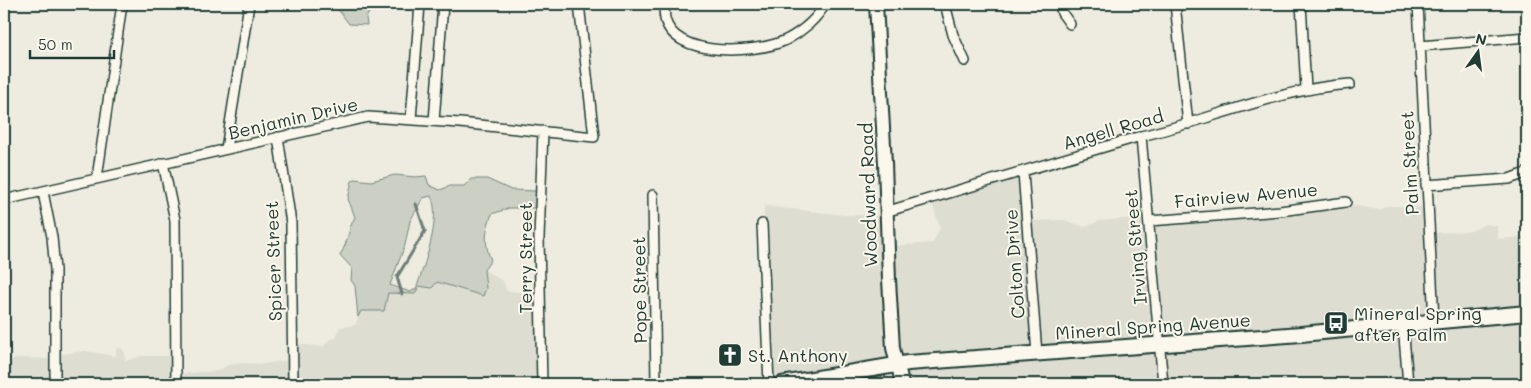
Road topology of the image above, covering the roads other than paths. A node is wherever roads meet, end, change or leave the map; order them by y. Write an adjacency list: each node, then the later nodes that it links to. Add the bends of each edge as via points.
1 (122, 4): 30 (street)
2 (249, 4): 26 (street)
3 (420, 4): 20 (street)
4 (443, 4): 21 (street)
5 (579, 4): 23 (street, Benjamin Drive, via 594,137)
6 (665, 4): 7 (street, via 664,18 681,39 712,50 732,50 785,40 800,32)
7 (825, 4)
8 (876, 4): 36 (street, Woodward Road)
9 (945, 4): 17 (street, via 953,35)
10 (1060, 4): 14 (street)
11 (1175, 4): 22 (street)
12 (1301, 4): 19 (street)
13 (1418, 4): 16 (street, Palm Street)
14 (1070, 24)
15 (1527, 37): 16 (street)
16 (1420, 46): 31 (street, Palm Street)
17 (965, 62)
18 (1350, 84): 19 (street, Angell Road)
19 (1306, 89): 22 (street, Angell Road)
20 (411, 119): 21 (street, Benjamin Drive); 25 (street, Benjamin Drive, via 368,117)
21 (434, 121): 23 (street, Benjamin Drive)
22 (1188, 124): 24 (street, Angell Road)
23 (543, 131): 48 (street, Terry Street, via 539,238)
24 (1141, 136): 28 (street, Angell Road); 37 (street, Irving Street)
25 (278, 137): 26 (street, Benjamin Drive); 47 (street, Spicer Street, via 291,223)
26 (226, 149): 27 (street, Benjamin Drive)
27 (163, 163): 30 (street, Benjamin Drive); 46 (street, via 175,220)
28 (1023, 172): 36 (street, Angell Road); 43 (street, Colton Drive)
29 (1526, 173): 31 (street, via 1509,179)
30 (97, 178): 32 (street, Benjamin Drive)
31 (1426, 185): 40 (street, Palm Street)
32 (43, 192): 34 (street, Benjamin Drive); 45 (street, via 55,270)
33 (653, 195): 49 (street, Pope Street)
34 (4, 200)
35 (1346, 202): 37 (street, Fairview Avenue, via 1280,211)
36 (885, 212): 44 (street, Woodward Road, via 893,348)
37 (1149, 220): 42 (street, Irving Street)
38 (762, 224): 50 (street)
39 (1527, 313): 40 (main road, Mineral Spring Avenue)
40 (1434, 321): 41 (main road, Mineral Spring Avenue)
41 (1403, 324): 42 (main road, Mineral Spring Avenue); 54 (street)
42 (1159, 345): 43 (main road, Mineral Spring Avenue); 53 (street, Irving Street)
43 (1037, 354): 44 (main road, Mineral Spring Avenue)
44 (898, 367): 51 (main road, Mineral Spring Avenue); 52 (street, Woodward Road)
45 (55, 384)
46 (176, 384)
47 (293, 384)
48 (542, 384)
49 (656, 384)
50 (769, 384)
51 (782, 384)
52 (902, 384)
53 (1163, 384)
54 (1408, 384)

